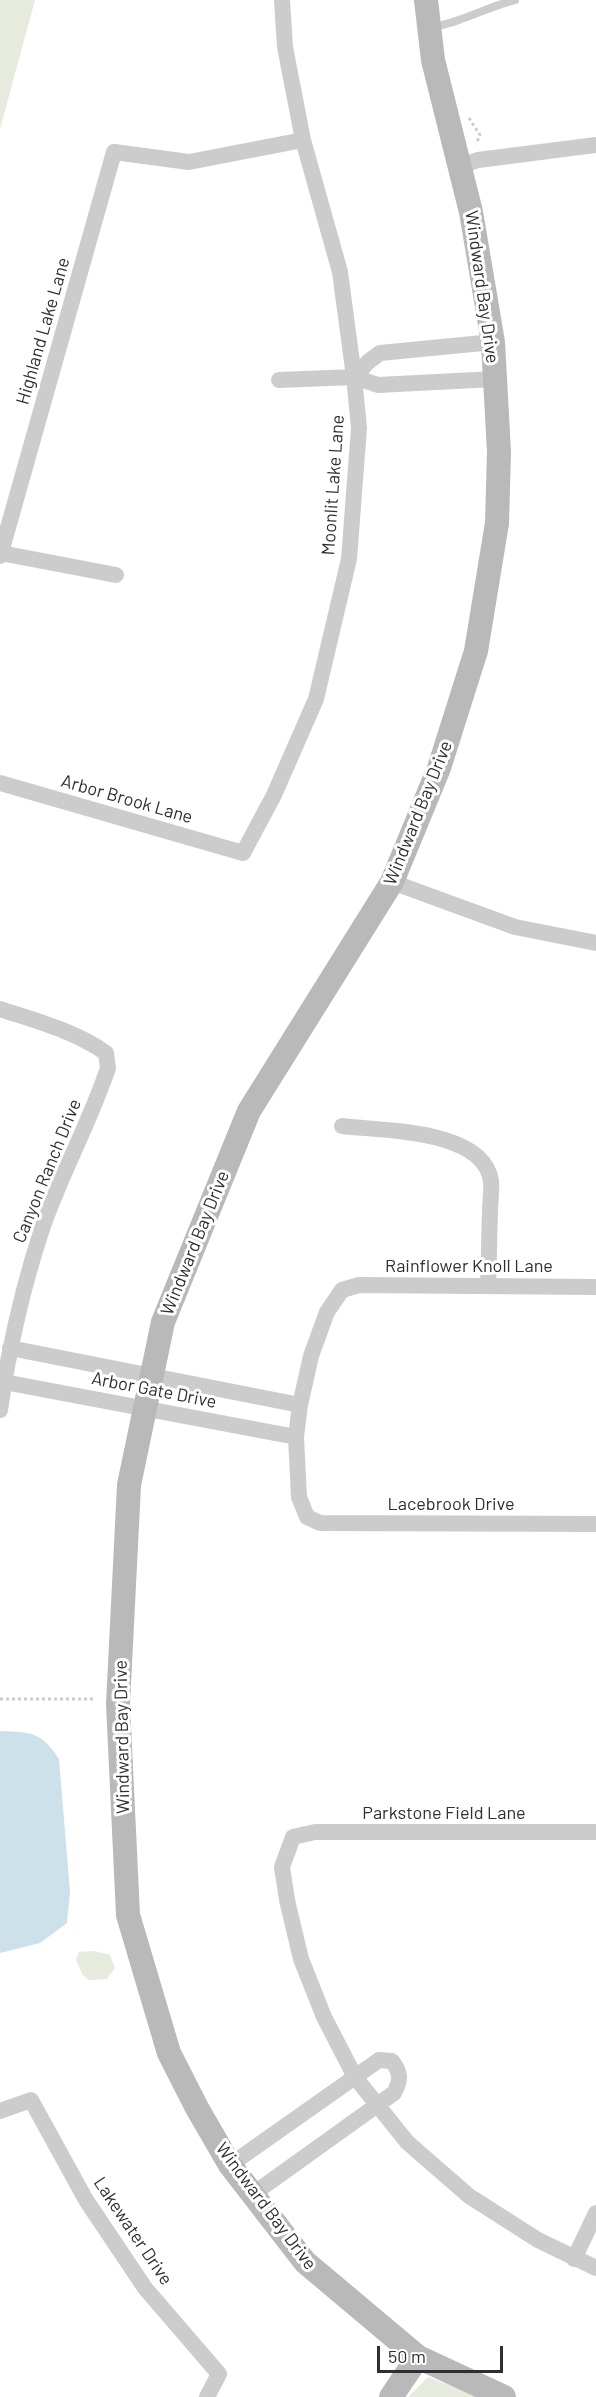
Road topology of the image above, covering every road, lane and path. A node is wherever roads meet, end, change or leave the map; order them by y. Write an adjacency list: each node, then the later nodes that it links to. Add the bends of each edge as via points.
1 (282, 0): 5 (street, Moonlit Lake Lane, via 285,47)
2 (426, 0): 4 (street, Windward Bay Drive)
3 (515, 0): 4 (lane, via 494,5 459,22)
4 (428, 27): 7 (street, Windward Bay Drive)
5 (303, 140): 9 (street, Moonlit Lake Lane, via 340,272); 12 (street, Highland Lake Lane, via 189,162 114,152)
6 (596, 145): 7 (street, via 478,160)
7 (461, 166): 8 (street, Windward Bay Drive)
8 (493, 342): 9 (street, via 380,353); 10 (street, Windward Bay Drive)
9 (354, 377): 10 (street, via 378,385); 11 (street); 15 (street, Moonlit Lake Lane, via 359,428 346,571 315,699 274,795)
10 (495, 379): 16 (street, Windward Bay Drive, via 497,523 476,651 439,768)
11 (279, 380)
12 (0, 554): 13 (street)
13 (116, 574)
14 (0, 783): 15 (street, Arbor Brook Lane)
15 (243, 853)
16 (392, 882): 17 (street, via 515,927); 23 (street, Windward Bay Drive, via 249,1111 163,1322)
17 (596, 943)
18 (0, 1009): 22 (street, Canyon Ranch Drive, via 81,1039 106,1053 108,1068 44,1226)
19 (342, 1126): 20 (street, via 422,1135 460,1144 475,1152 485,1163 491,1180)
20 (488, 1286): 21 (street, Rainflower Knoll Lane); 25 (street, Rainflower Knoll Lane, via 359,1285 342,1290 327,1312 311,1356)
21 (596, 1287)
22 (10, 1348): 23 (street, Arbor Gate Drive); 24 (street, Canyon Ranch Drive)
23 (152, 1376): 25 (street, Arbor Gate Drive); 26 (street, Windward Bay Drive)
24 (4, 1382): 26 (street, Arbor Gate Drive); 27 (street, Canyon Ranch Drive)
25 (300, 1405): 28 (street)
26 (145, 1408): 28 (street, Arbor Gate Drive); 36 (street, Windward Bay Drive, via 129,1485 118,1704 128,1915 169,2053)
27 (0, 1410)
28 (296, 1437): 29 (street, Lacebrook Drive, via 299,1497 307,1516 320,1523)
29 (596, 1524)
30 (0, 1699): 31 (path)
31 (96, 1699)
32 (596, 1832): 33 (street, Parkstone Field Lane, via 315,1832 293,1837 282,1867 301,1959 324,2017)
33 (355, 2077): 34 (street); 34 (street, via 379,2060 392,2061 399,2070 400,2082 394,2093); 36 (street)
34 (377, 2104): 37 (street); 39 (street, via 407,2142 469,2196)
35 (0, 2111): 42 (street, Lakewater Drive, via 31,2100 86,2200 145,2288 219,2374)
36 (231, 2165): 37 (street, Windward Bay Drive)
37 (253, 2194): 41 (street, Windward Bay Drive, via 305,2262)
38 (596, 2213): 39 (street)
39 (574, 2259): 40 (street)
40 (596, 2268)
41 (418, 2357): 43 (street); 44 (street, Windward Bay Drive)
42 (207, 2397)
43 (391, 2397)
44 (504, 2397)

